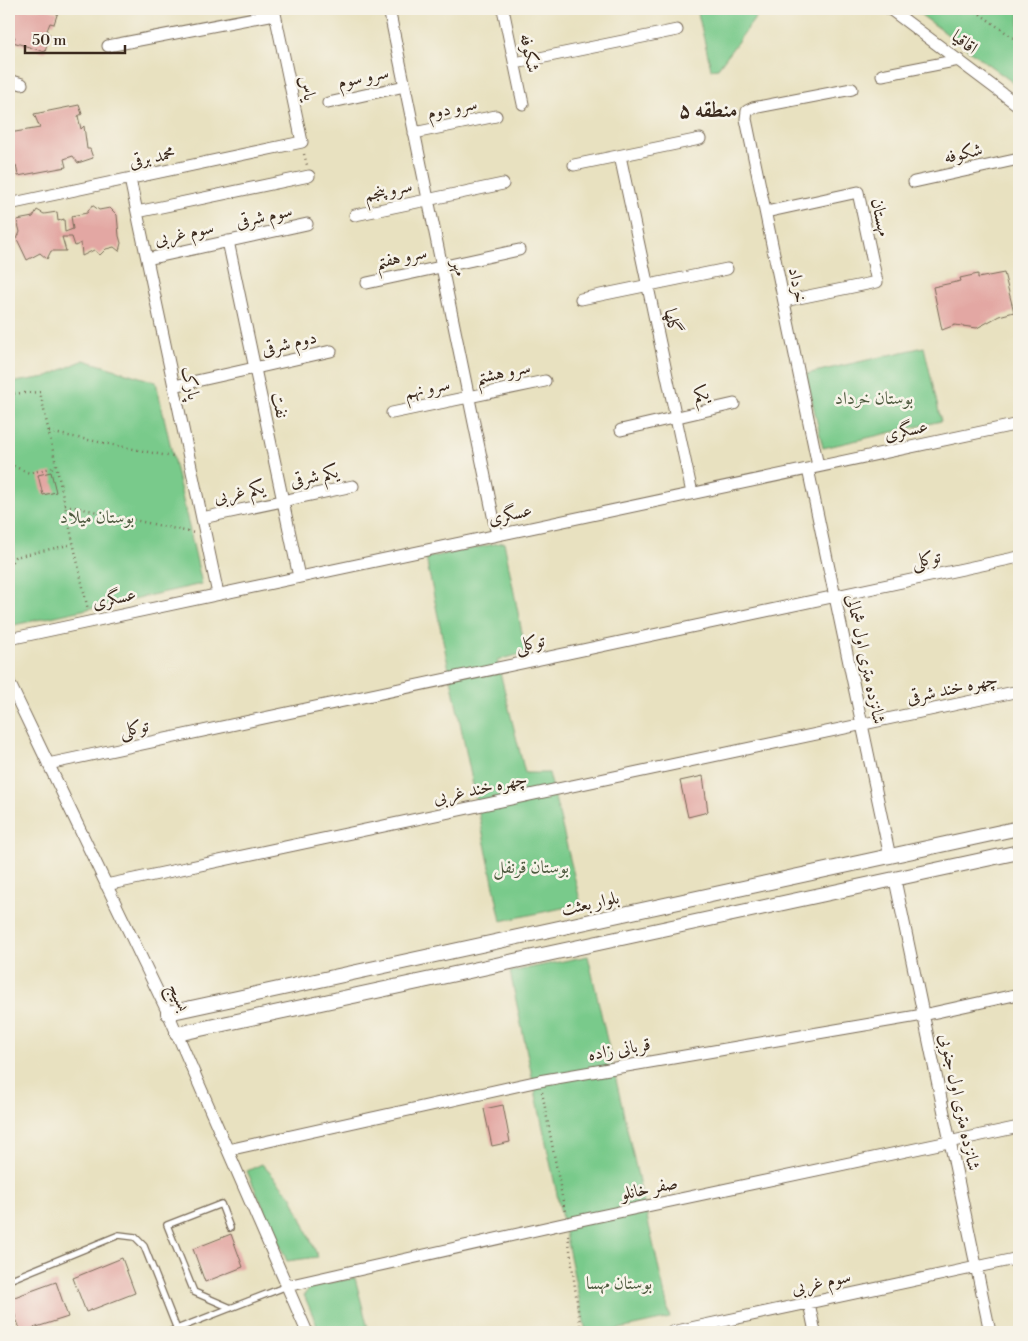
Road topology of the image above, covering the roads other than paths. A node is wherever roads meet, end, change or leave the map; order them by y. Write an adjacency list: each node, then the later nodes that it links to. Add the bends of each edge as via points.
1 (389, 9): 12 (street, مهر)
2 (503, 9): 8 (street, شکوفه)
3 (890, 9): 7 (street, اقاقیا)
4 (274, 11): 6 (street); 20 (street, یاس)
5 (677, 30): 8 (street)
6 (108, 46)
7 (959, 60): 9 (street); 16 (street, اقاقیا)
8 (515, 63): 15 (street, شکوفه)
9 (882, 75)
10 (9, 80): 11 (street)
11 (22, 84)
12 (405, 86): 14 (street, سرو سوم); 18 (street, مهر)
13 (852, 89): 31 (street, خرداد, via 747,111)
14 (328, 103)
15 (524, 104)
16 (1019, 105)
17 (496, 116): 18 (street, سرو دوم)
18 (414, 133): 28 (street, مهر)
19 (700, 140): 21 (street)
20 (302, 142): 25 (street, محمد برقی)
21 (620, 156): 23 (street); 40 (street, گلها)
22 (1019, 159): 26 (street, شکوفه)
23 (574, 165)
24 (309, 176): 30 (street)
25 (130, 179): 29 (street, محمد برقی); 30 (street, پارک)
26 (914, 182)
27 (503, 184): 28 (street, سرو پنجم)
28 (428, 200): 32 (street, سرو پنجم); 37 (street, مهر)
29 (9, 204)
30 (137, 212): 36 (street, پارک)
31 (766, 212): 42 (street, خرداد); 42 (street, مهستان, via 858,192 877,282)
32 (354, 215)
33 (307, 224): 34 (street, سوم شرقی)
34 (228, 241): 36 (street, سوم غربی); 44 (street, نفت)
35 (519, 250): 37 (street, سرو هفتم)
36 (147, 259): 46 (street, پارک)
37 (442, 267): 39 (street, سرو هفتم); 47 (street, مهر)
38 (726, 269): 40 (street)
39 (367, 283)
40 (647, 285): 41 (street); 50 (street, گلها)
41 (581, 299)
42 (784, 301): 53 (street, خرداد)
43 (331, 351): 44 (street, دوم شرقی)
44 (255, 368): 46 (street, دوم شرقی); 56 (street, نفت)
45 (545, 382): 47 (street, سرو هشتم)
46 (174, 386): 57 (street, پارک)
47 (469, 397): 49 (street, سرو نهم); 58 (street, مهر)
48 (734, 404): 50 (street, یکم)
49 (392, 413)
50 (675, 417): 52 (street, یکم); 55 (street, گلها)
51 (1019, 424): 53 (street, عسگری)
52 (620, 430)
53 (813, 468): 55 (street, عسگری); 62 (street, شانزده متری اول شمالی)
54 (353, 486): 56 (street, یکم شرقی)
55 (692, 493): 58 (street, عسگری)
56 (283, 501): 57 (street, یکم غربی); 60 (street, نفت)
57 (202, 518): 61 (street, پارک)
58 (497, 535): 60 (street, عسگری)
59 (1019, 557): 62 (street, توکلی)
60 (299, 577): 61 (street, عسگری)
61 (218, 594): 63 (street, عسگری)
62 (835, 596): 66 (street, شانزده متری اول شمالی); 67 (street, توکلی)
63 (9, 639)
64 (9, 683): 67 (street, بسیج)
65 (1019, 691): 66 (street, چهره خند شرقی)
66 (862, 724): 70 (street, شانزده متری اول شمالی); 72 (street, چهره خند غربی)
67 (48, 764): 72 (street, بسیج)
68 (1019, 828): 70 (street, بلوار بعثت)
69 (1019, 852): 71 (street)
70 (890, 857): 71 (street); 74 (street, بلوار بعثت)
71 (895, 880): 75 (street, شانزده متری اول جنوبی); 76 (street)
72 (106, 885): 74 (street, بسیج)
73 (1019, 994): 75 (street, قربانی زاده)
74 (168, 1013): 76 (street, بسیج)
75 (923, 1015): 78 (street, شانزده متری اول جنوبی); 79 (street, قربانی زاده, via 540,1080)
76 (177, 1034): 79 (street, بسیج)
77 (1019, 1128): 78 (street, صفر خانلو)
78 (950, 1142): 82 (street, شانزده متری اول جنوبی); 84 (street, صفر خانلو, via 567,1222)
79 (228, 1150): 84 (street, بسیج)
80 (230, 1228): 86 (lane, via 221,1204 167,1225 194,1292)
81 (1019, 1258): 82 (street, سوم غربی)
82 (976, 1267): 85 (street, سوم غربی); 93 (street, شانزده متری اول جنوبی)
83 (9, 1280): 87 (lane, via 119,1235 135,1237 144,1246)
84 (287, 1286): 86 (lane); 90 (street, بسیج)
85 (809, 1303): 88 (street, سوم غربی); 92 (street)
86 (231, 1308): 87 (lane)
87 (178, 1331): 89 (lane)
88 (688, 1331): 91 (street, سوم غربی)
89 (169, 1332)
90 (307, 1332)
91 (672, 1332)
92 (815, 1332)
93 (990, 1332)

